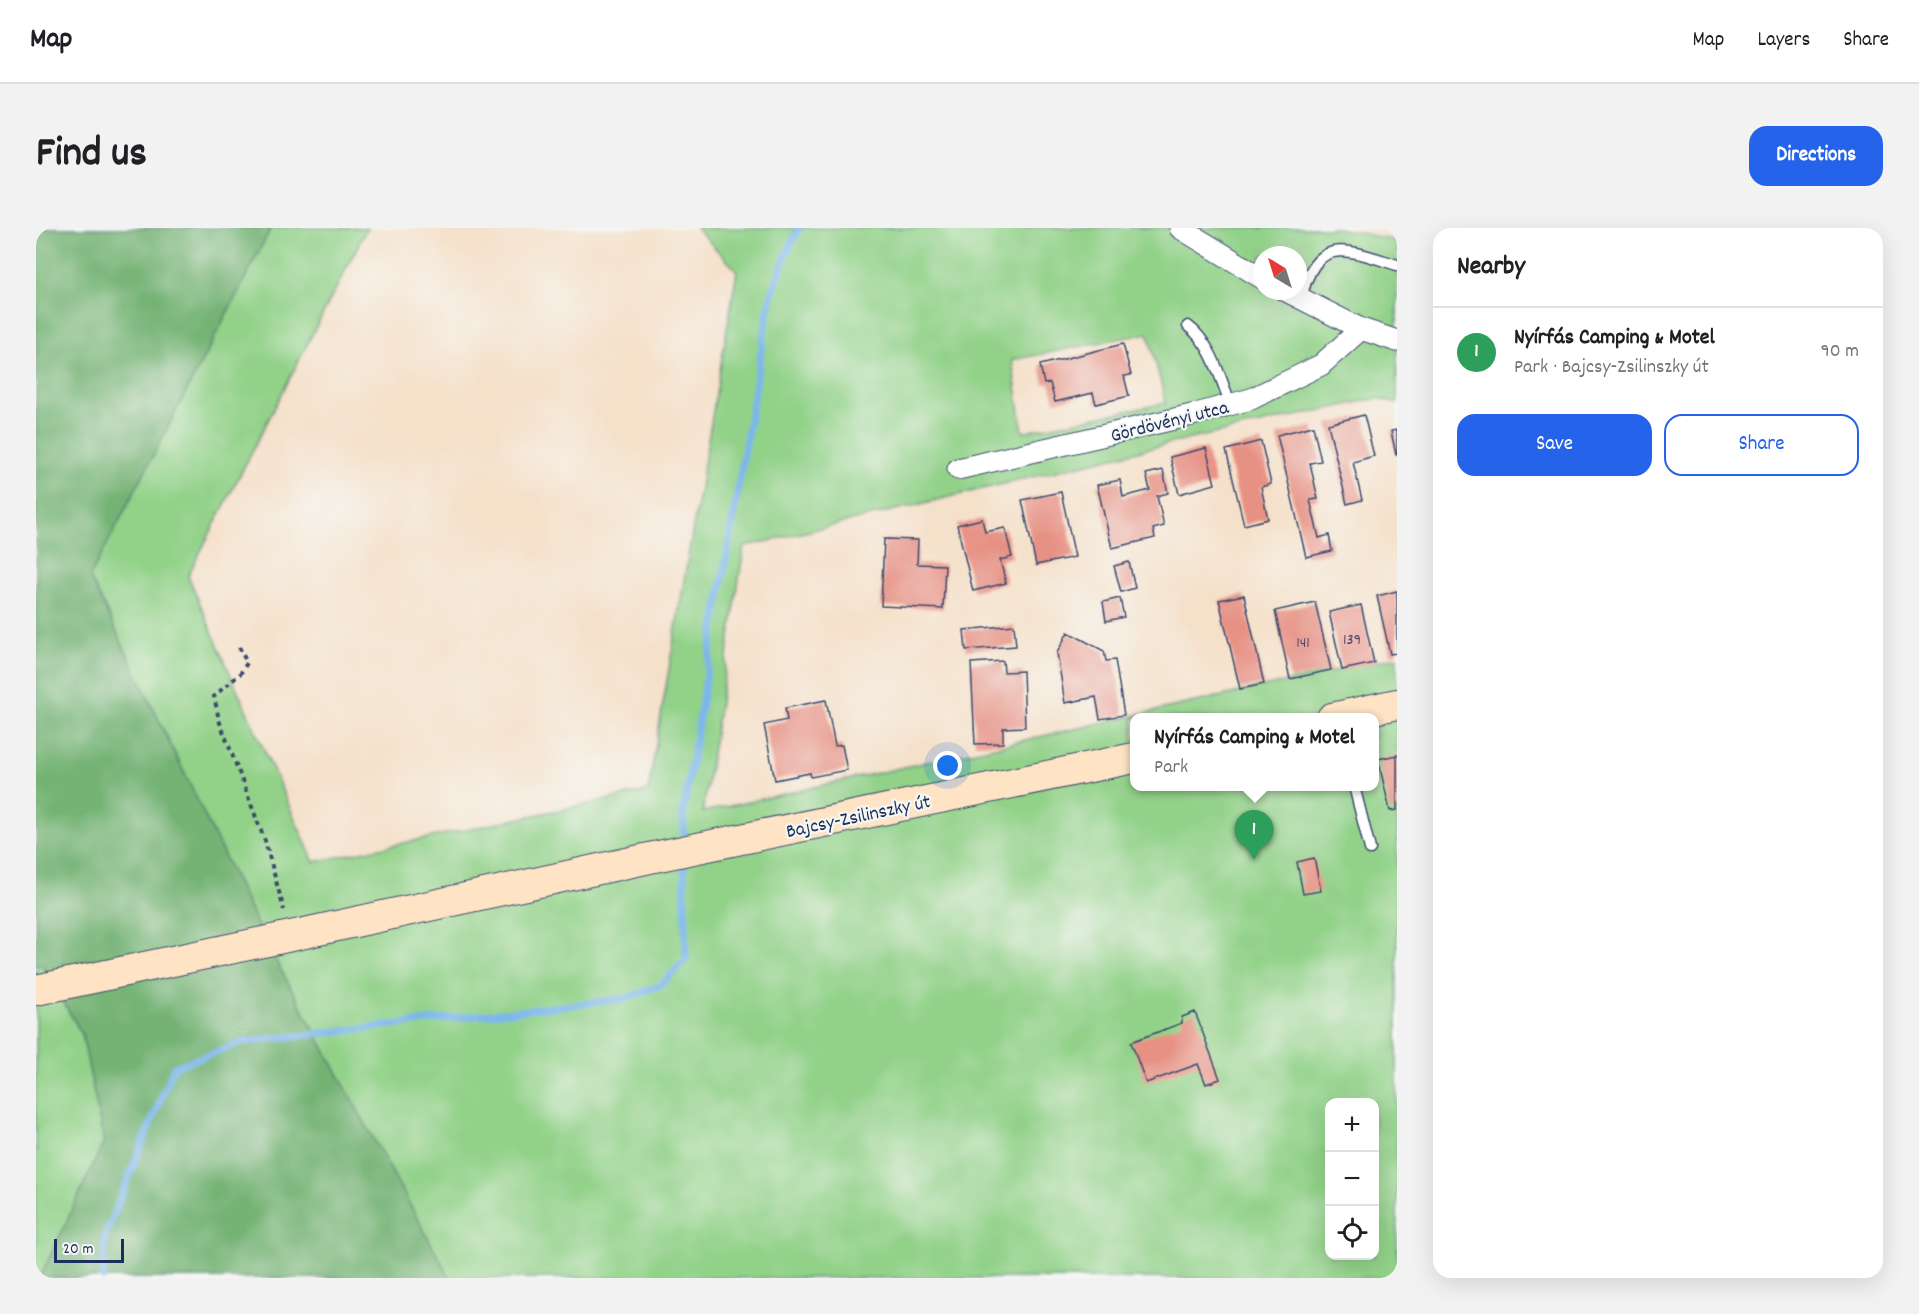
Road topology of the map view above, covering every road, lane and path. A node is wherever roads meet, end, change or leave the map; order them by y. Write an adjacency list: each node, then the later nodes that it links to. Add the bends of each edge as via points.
1 (1180, 228): 3 (street)
2 (1397, 264): 4 (lane, via 1337,251 1320,258)
3 (1253, 273)
4 (1307, 277)
5 (1303, 300): 7 (street)
6 (1188, 326): 9 (lane, via 1207,347)
7 (1361, 329): 8 (street); 9 (street, Gördövényi utca, via 1321,365)
8 (1397, 341)
9 (1231, 405): 10 (street, Gördövényi utca)
10 (958, 469)
11 (239, 647): 17 (path, via 247,663 214,696 219,720 265,841)
12 (1397, 704): 13 (main road)
13 (1354, 713)
14 (1130, 759): 17 (main road, Bajcsy-Zsilinszky út)
15 (1355, 791): 16 (lane)
16 (1370, 849)
17 (291, 936): 18 (main road, Bajcsy-Zsilinszky út)
18 (36, 990)

